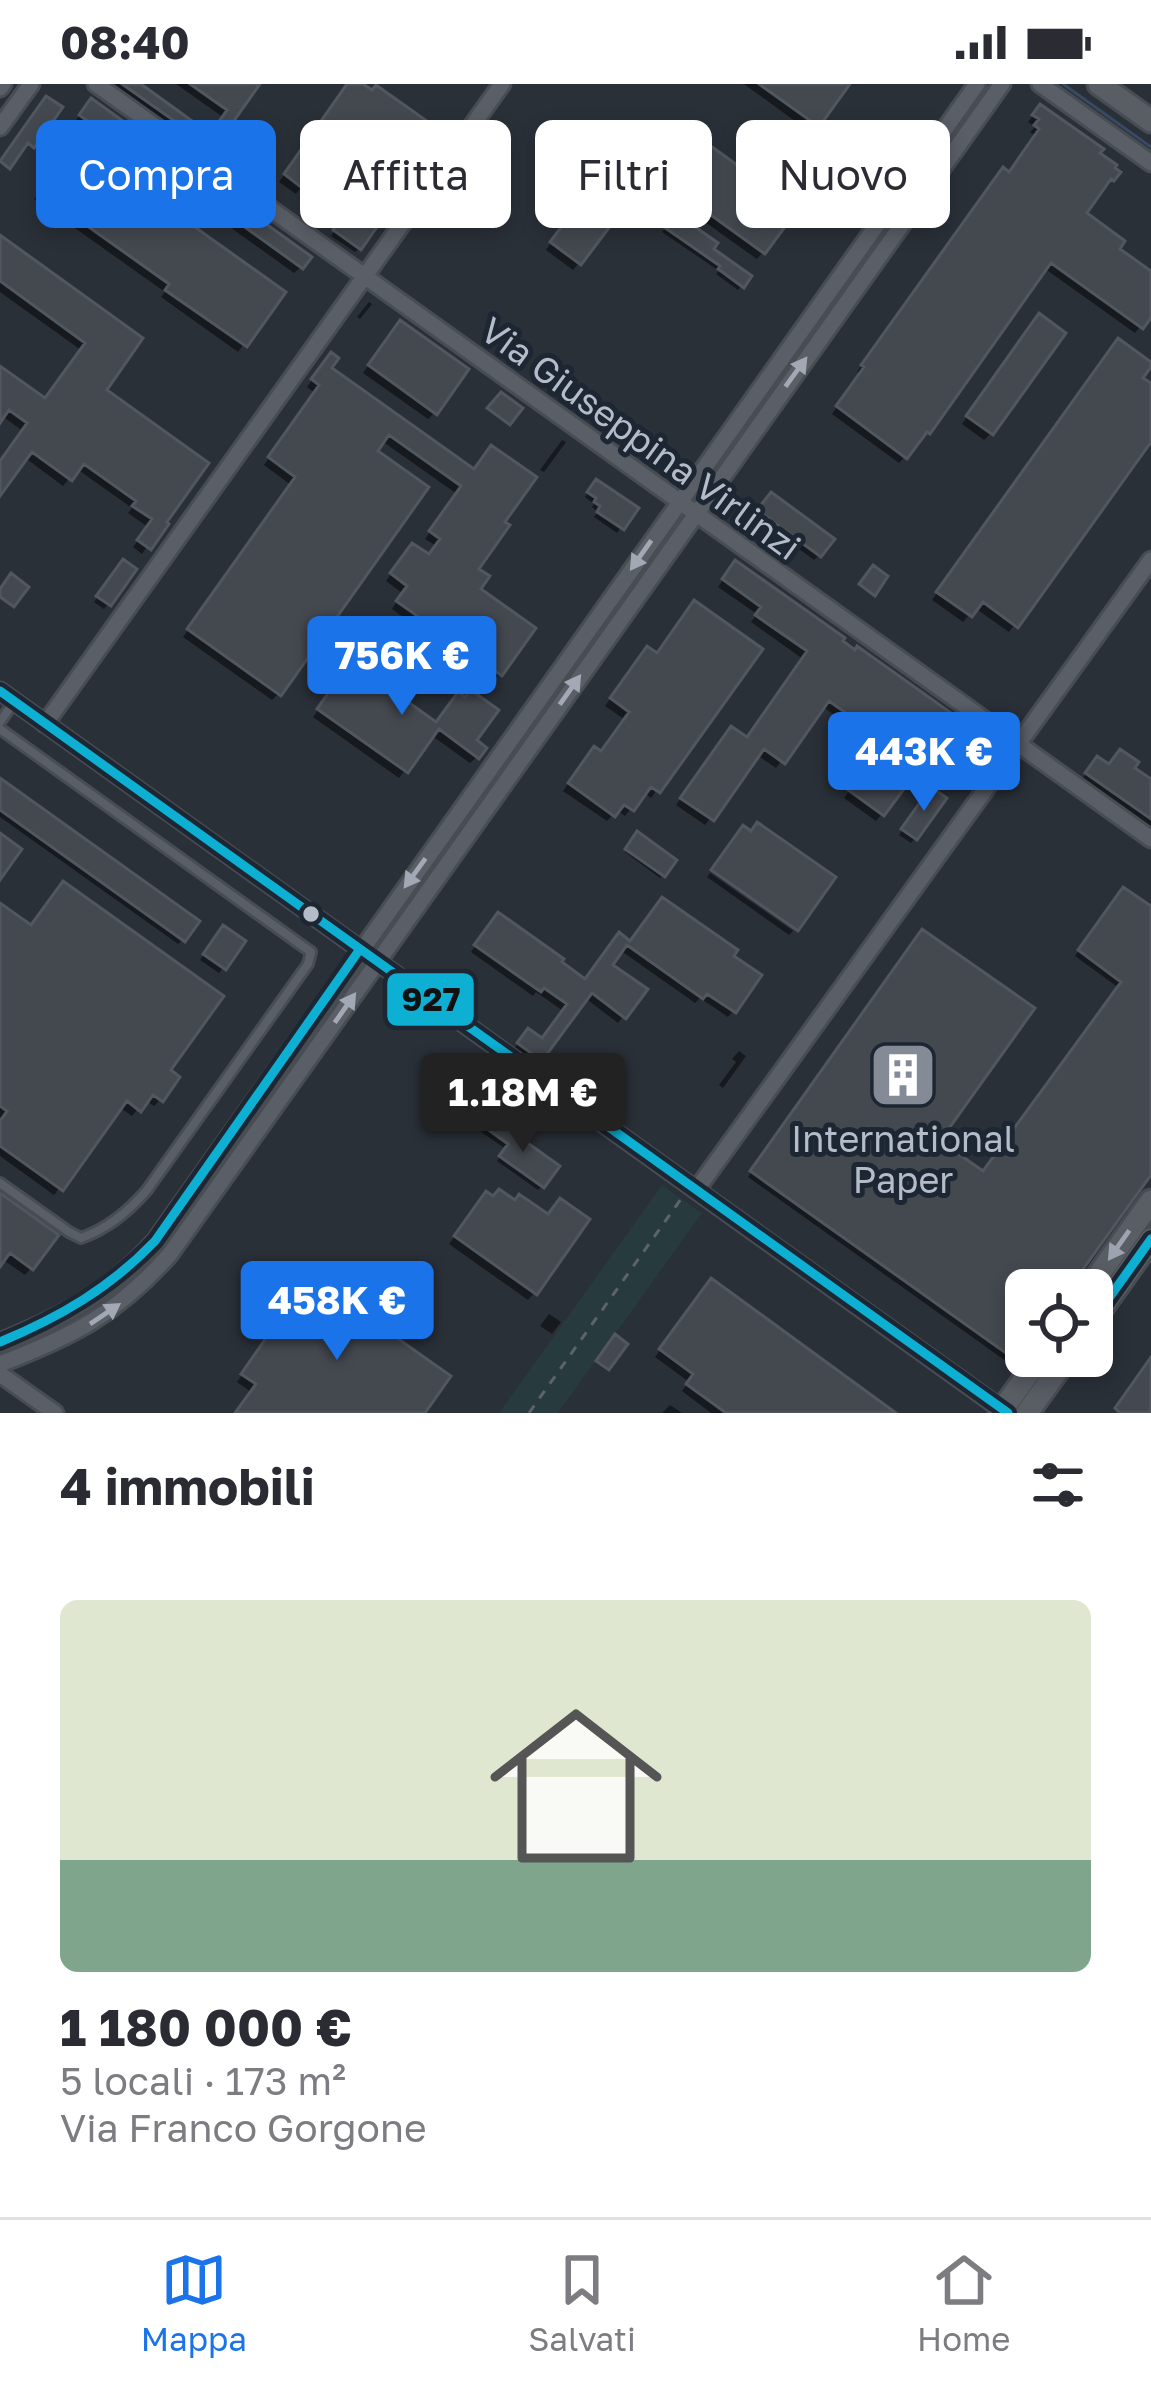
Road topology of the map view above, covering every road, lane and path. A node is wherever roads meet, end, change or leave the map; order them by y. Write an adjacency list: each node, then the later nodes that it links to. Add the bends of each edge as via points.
1 (31, 84): 9 (street)
2 (97, 84): 11 (street, Via Giuseppina Virlinzi)
3 (502, 84): 11 (street)
4 (977, 84): 12 (street)
5 (1003, 84): 13 (street, one-way to 5)
6 (1040, 84): 10 (street)
7 (1099, 84): 8 (main road)
8 (1151, 121)
9 (0, 127)
10 (1151, 163)
11 (364, 276): 12 (street, Via Giuseppina Virlinzi); 16 (street)
12 (679, 502): 13 (street, Via Giuseppina Virlinzi); 20 (street, one-way to 20)
13 (696, 514): 18 (street, Via Giuseppina Virlinzi); 21 (street, one-way to 13)
14 (1151, 560): 18 (street)
15 (7, 696): 16 (street); 17 (lane)
16 (45, 724): 20 (street)
17 (0, 726): 22 (lane, via 311,952 147,1190 98,1232 81,1238)
18 (1018, 745): 19 (street, Via Giuseppina Virlinzi); 23 (street)
19 (1151, 839)
20 (360, 950): 21 (street); 28 (street, via 134,1264 80,1306)
21 (377, 962): 23 (street); 29 (street, one-way to 21, via 91,1324 148,1279)
22 (0, 1184)
23 (695, 1187): 33 (street); 35 (path)
24 (1151, 1201): 26 (main road, one-way to 26)
25 (1151, 1239): 27 (main road)
26 (1103, 1269)
27 (1113, 1292)
28 (0, 1342)
29 (0, 1364)
30 (0, 1374): 34 (street)
31 (1027, 1377): 33 (main road)
32 (1052, 1377): 36 (main road)
33 (1004, 1412)
34 (55, 1413)
35 (529, 1413)
36 (1027, 1413)

